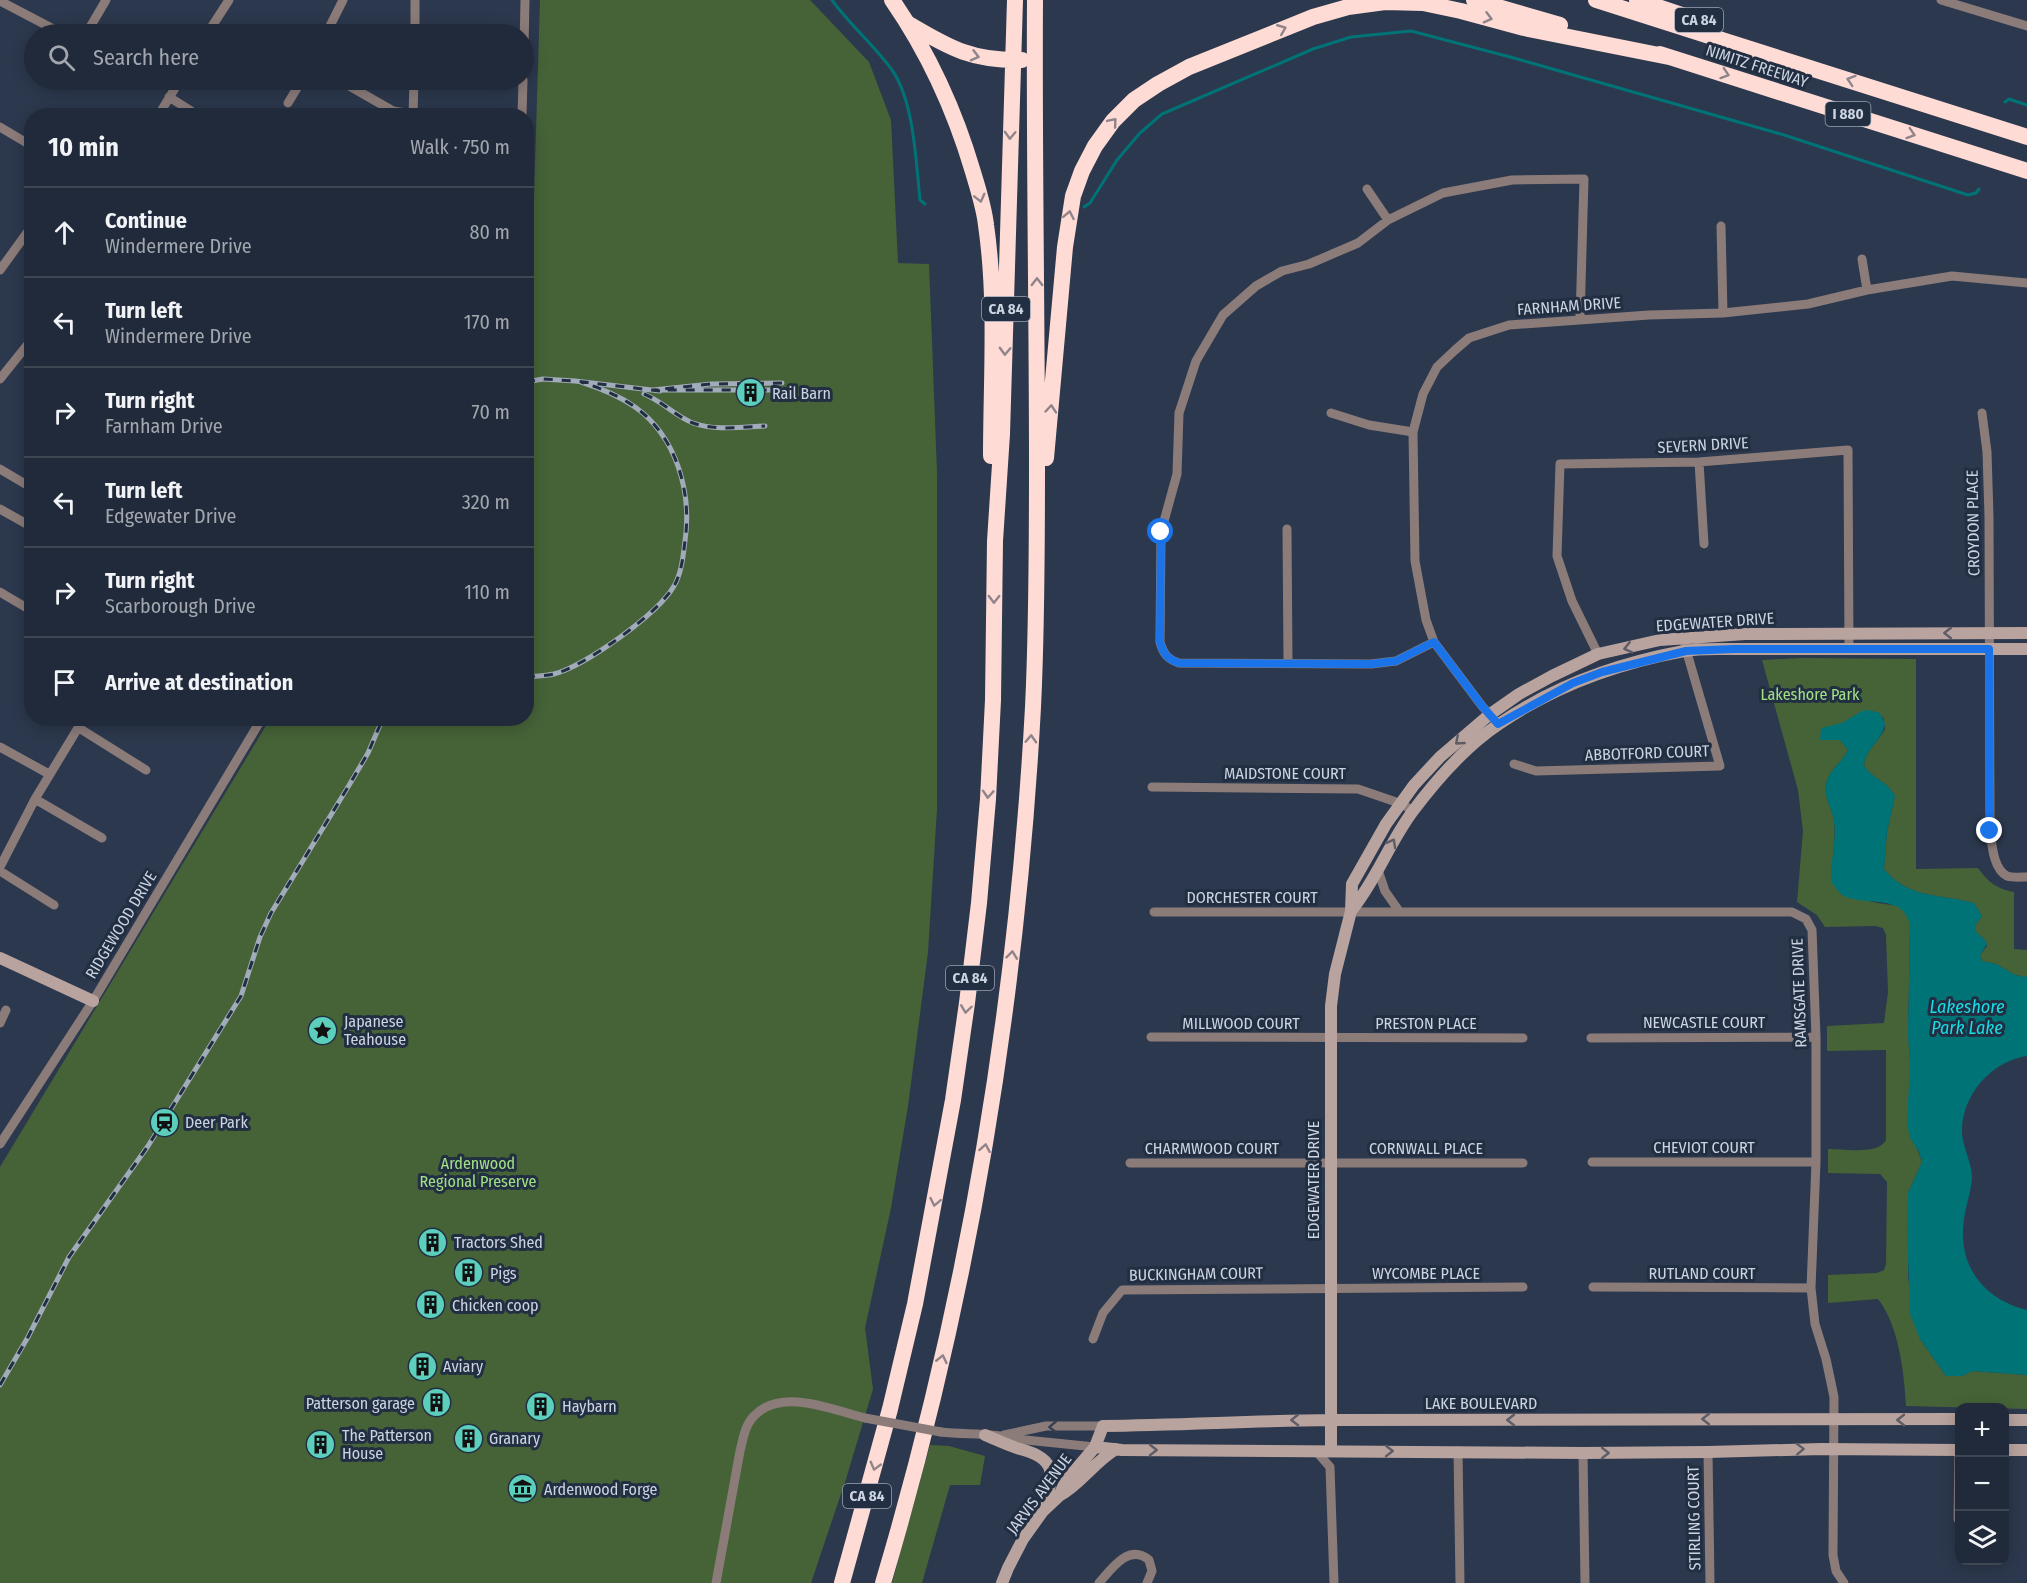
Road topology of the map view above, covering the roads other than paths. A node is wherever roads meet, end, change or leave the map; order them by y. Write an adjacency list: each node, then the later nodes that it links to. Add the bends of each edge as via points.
1 (106, 0): 15 (street)
2 (229, 0): 16 (street)
3 (343, 0): 17 (street)
4 (415, 0): 18 (street)
5 (525, 0): 19 (street)
6 (892, 0): 20 (highway)
7 (1015, 0): 25 (highway, CA 84)
8 (1035, 0): 24 (highway)
9 (1474, 0): 23 (highway, NIMITZ FREEWAY / I 880)
10 (1596, 0): 22 (highway, NIMITZ FREEWAY / I 880)
11 (1637, 0): 22 (highway, CA 84, via 1738,33)
12 (1941, 0): 21 (street)
13 (0, 1): 14 (street)
14 (44, 24)
15 (92, 24)
16 (213, 24)
17 (331, 24)
18 (415, 24)
19 (524, 24)
20 (908, 24): 25 (highway, one-way to 25, via 962,53); 63 (highway, one-way to 63, via 961,133 986,223 992,293 991,491)
21 (2027, 26)
22 (1756, 50): 39 (highway, NIMITZ FREEWAY / I 880, one-way to 22)
23 (1669, 57): 41 (highway, NIMITZ FREEWAY / I 880, one-way to 41); 65 (highway, one-way to 23, via 1069,213 1082,171 1095,146 1134,100 1189,67 1313,16 1385,2 1423,3)
24 (1035, 68): 25 (highway); 65 (highway, one-way to 24)
25 (1012, 69): 63 (highway, CA 84, one-way to 63, via 1002,434)
26 (174, 90): 31 (street)
27 (296, 90): 32 (street)
28 (356, 90): 35 (street)
29 (414, 90): 36 (street)
30 (523, 90): 37 (street)
31 (169, 97): 33 (street); 34 (street)
32 (288, 103)
33 (163, 108)
34 (186, 108)
35 (388, 108)
36 (413, 108)
37 (522, 108)
38 (0, 127): 40 (street)
39 (2027, 137)
40 (24, 141)
41 (2027, 171)
42 (1367, 189): 43 (street)
43 (1388, 220): 51 (street, via 1443,193 1512,180 1584,179); 77 (street, via 1358,243 1282,271 1256,286 1223,315 1196,361 1179,413 1177,474 1161,532 1162,649 1179,663)
44 (1720, 226): 50 (street)
45 (24, 237): 47 (street)
46 (1862, 259): 49 (street)
47 (0, 270)
48 (2027, 283): 49 (street, FARNHAM DRIVE, via 1952,276)
49 (1867, 290): 50 (street, FARNHAM DRIVE, via 1808,304)
50 (1723, 313): 51 (street, FARNHAM DRIVE)
51 (1580, 320): 56 (street, FARNHAM DRIVE, via 1509,325 1469,338 1437,367 1423,394)
52 (24, 349): 53 (street)
53 (0, 380)
54 (1331, 413): 56 (street, via 1369,425)
55 (1982, 413): 68 (street, CROYDON PLACE, via 1987,452)
56 (1413, 432): 71 (street, FARNHAM DRIVE, via 1415,561)
57 (1700, 462): 64 (street); 70 (street, SEVERN DRIVE, via 1848,450); 76 (street, SEVERN DRIVE, via 1560,464 1557,556 1572,601)
58 (0, 469): 59 (street)
59 (24, 483)
60 (0, 509): 61 (street)
61 (24, 522)
62 (1287, 529): 77 (street)
63 (995, 541): 144 (highway, CA 84, one-way to 144, via 988,799 967,1003 915,1304)
64 (1704, 544)
65 (1037, 572): 145 (highway, CA 84, one-way to 65, via 929,1416 992,1107 1017,921 1027,808)
66 (0, 592): 67 (street)
67 (24, 606)
68 (1989, 632): 69 (street, EDGEWATER DRIVE); 70 (street, EDGEWATER DRIVE, one-way to 70); 74 (street, CROYDON PLACE)
69 (2027, 633)
70 (1848, 634): 72 (street, EDGEWATER DRIVE, via 1745,634); 73 (street, SEVERN DRIVE)
71 (1434, 642): 77 (street, via 1396,661); 78 (street, FARNHAM DRIVE)
72 (1684, 644): 73 (street, EDGEWATER DRIVE); 76 (street, EDGEWATER DRIVE, one-way to 76, via 1660,640); 79 (street, EDGEWATER DRIVE, via 1573,683); 84 (street, ABBOTFORD COURT, via 1720,766 1536,771)
73 (1848, 648): 74 (street, EDGEWATER DRIVE)
74 (1989, 649): 75 (street, EDGEWATER DRIVE); 93 (street, CROYDON PLACE, via 1993,853 2001,871 2009,876)
75 (2027, 649)
76 (1598, 654): 78 (street, EDGEWATER DRIVE)
77 (1288, 662)
78 (1489, 715): 79 (street, FARNHAM DRIVE); 89 (street, EDGEWATER DRIVE, one-way to 89, via 1414,785)
79 (1498, 724): 89 (street, EDGEWATER DRIVE)
80 (80, 726): 86 (street)
81 (86, 726): 85 (street)
82 (257, 726): 99 (street, RIDGEWOOD DRIVE)
83 (0, 747): 86 (street)
84 (1514, 764)
85 (146, 770)
86 (49, 774): 88 (street)
87 (1152, 788): 89 (street, MAIDSTONE COURT, via 1358,789)
88 (35, 799): 90 (street); 91 (street)
89 (1407, 807): 92 (street, EDGEWATER DRIVE, one-way to 89); 95 (street, EDGEWATER DRIVE, via 1386,824 1353,884)
90 (102, 838)
91 (0, 869): 94 (street)
92 (1378, 870): 95 (street, EDGEWATER DRIVE); 96 (street, via 1385,891)
93 (2027, 876)
94 (54, 905)
95 (1351, 911): 96 (street, RAMSGATE DRIVE); 97 (street, DORCHESTER COURT); 104 (street, EDGEWATER DRIVE, via 1335,974)
96 (1399, 911): 103 (street, RAMSGATE DRIVE, via 1792,912 1806,919 1812,930)
97 (1154, 912)
98 (0, 958): 99 (street)
99 (93, 1001): 107 (street, RIDGEWOOD DRIVE)
100 (6, 1010): 101 (street)
101 (0, 1023)
102 (1151, 1037): 104 (street, MILLWOOD COURT)
103 (1816, 1037): 106 (street, NEWCASTLE COURT); 109 (street, RAMSGATE DRIVE)
104 (1330, 1038): 105 (street, PRESTON PLACE); 111 (street, EDGEWATER DRIVE)
105 (1523, 1038)
106 (1591, 1038)
107 (0, 1144)
108 (1592, 1162): 109 (street, CHEVIOT COURT)
109 (1816, 1162): 116 (street, RAMSGATE DRIVE)
110 (1130, 1163): 111 (street, CHARMWOOD COURT)
111 (1330, 1163): 112 (street, CORNWALL PLACE); 115 (street, EDGEWATER DRIVE)
112 (1523, 1163)
113 (1523, 1287): 115 (street, WYCOMBE PLACE)
114 (1593, 1287): 116 (street, RUTLAND COURT)
115 (1329, 1288): 117 (street, BUCKINGHAM COURT, via 1122,1290 1103,1313); 120 (street, EDGEWATER DRIVE)
116 (1811, 1288): 121 (street, RAMSGATE DRIVE, via 1815,1324 1834,1397)
117 (1093, 1340)
118 (1955, 1419): 121 (street, LAKE BOULEVARD, one-way to 121)
119 (2009, 1419): 122 (street)
120 (1330, 1420): 121 (street, LAKE BOULEVARD, one-way to 120); 123 (street, LAKE BOULEVARD, one-way to 123); 133 (street, EDGEWATER DRIVE)
121 (1834, 1420): 128 (street, RAMSGATE DRIVE)
122 (2027, 1420)
123 (1103, 1426): 125 (street, LAKE BOULEVARD, one-way to 125, via 1046,1426); 126 (street, JARVIS AVENUE)
124 (986, 1435): 125 (street, LAKE BOULEVARD); 141 (street, via 1037,1453 1045,1460 1052,1478); 143 (street, LAKE BOULEVARD, bridge, via 940,1432 802,1402 784,1401 767,1406 753,1416 745,1432)
125 (1004, 1436): 126 (street, LAKE BOULEVARD)
126 (1095, 1447): 127 (street, LAKE BOULEVARD); 140 (street, JARVIS AVENUE, via 1065,1482)
127 (1116, 1449): 132 (street, LAKE BOULEVARD, one-way to 132); 140 (street)
128 (1834, 1450): 129 (street, LAKE BOULEVARD); 136 (street, LAKE BOULEVARD, one-way to 128); 153 (street, RAMSGATE DRIVE, via 1833,1555 1836,1571)
129 (1955, 1450)
130 (2009, 1450): 131 (street)
131 (2027, 1450)
132 (1316, 1451): 133 (street, LAKE BOULEVARD); 139 (street)
133 (1330, 1451): 134 (street, LAKE BOULEVARD)
134 (1344, 1451): 135 (street, LAKE BOULEVARD, one-way to 135); 139 (street)
135 (1458, 1451): 137 (street, LAKE BOULEVARD); 150 (street)
136 (1708, 1452): 137 (street, LAKE BOULEVARD, one-way to 136); 152 (street, STIRLING COURT)
137 (1583, 1453): 151 (street)
138 (1959, 1457): 142 (street)
139 (1330, 1467): 149 (street)
140 (1059, 1496): 141 (street, JARVIS AVENUE)
141 (1043, 1511): 146 (street, JARVIS AVENUE, via 1023,1539)
142 (1959, 1511)
143 (716, 1583)
144 (842, 1583)
145 (883, 1583)
146 (1002, 1583)
147 (1099, 1583): 148 (street, via 1123,1558 1142,1554 1152,1571)
148 (1147, 1583)
149 (1334, 1583)
150 (1460, 1583)
151 (1585, 1583)
152 (1710, 1583)
153 (1844, 1583)

